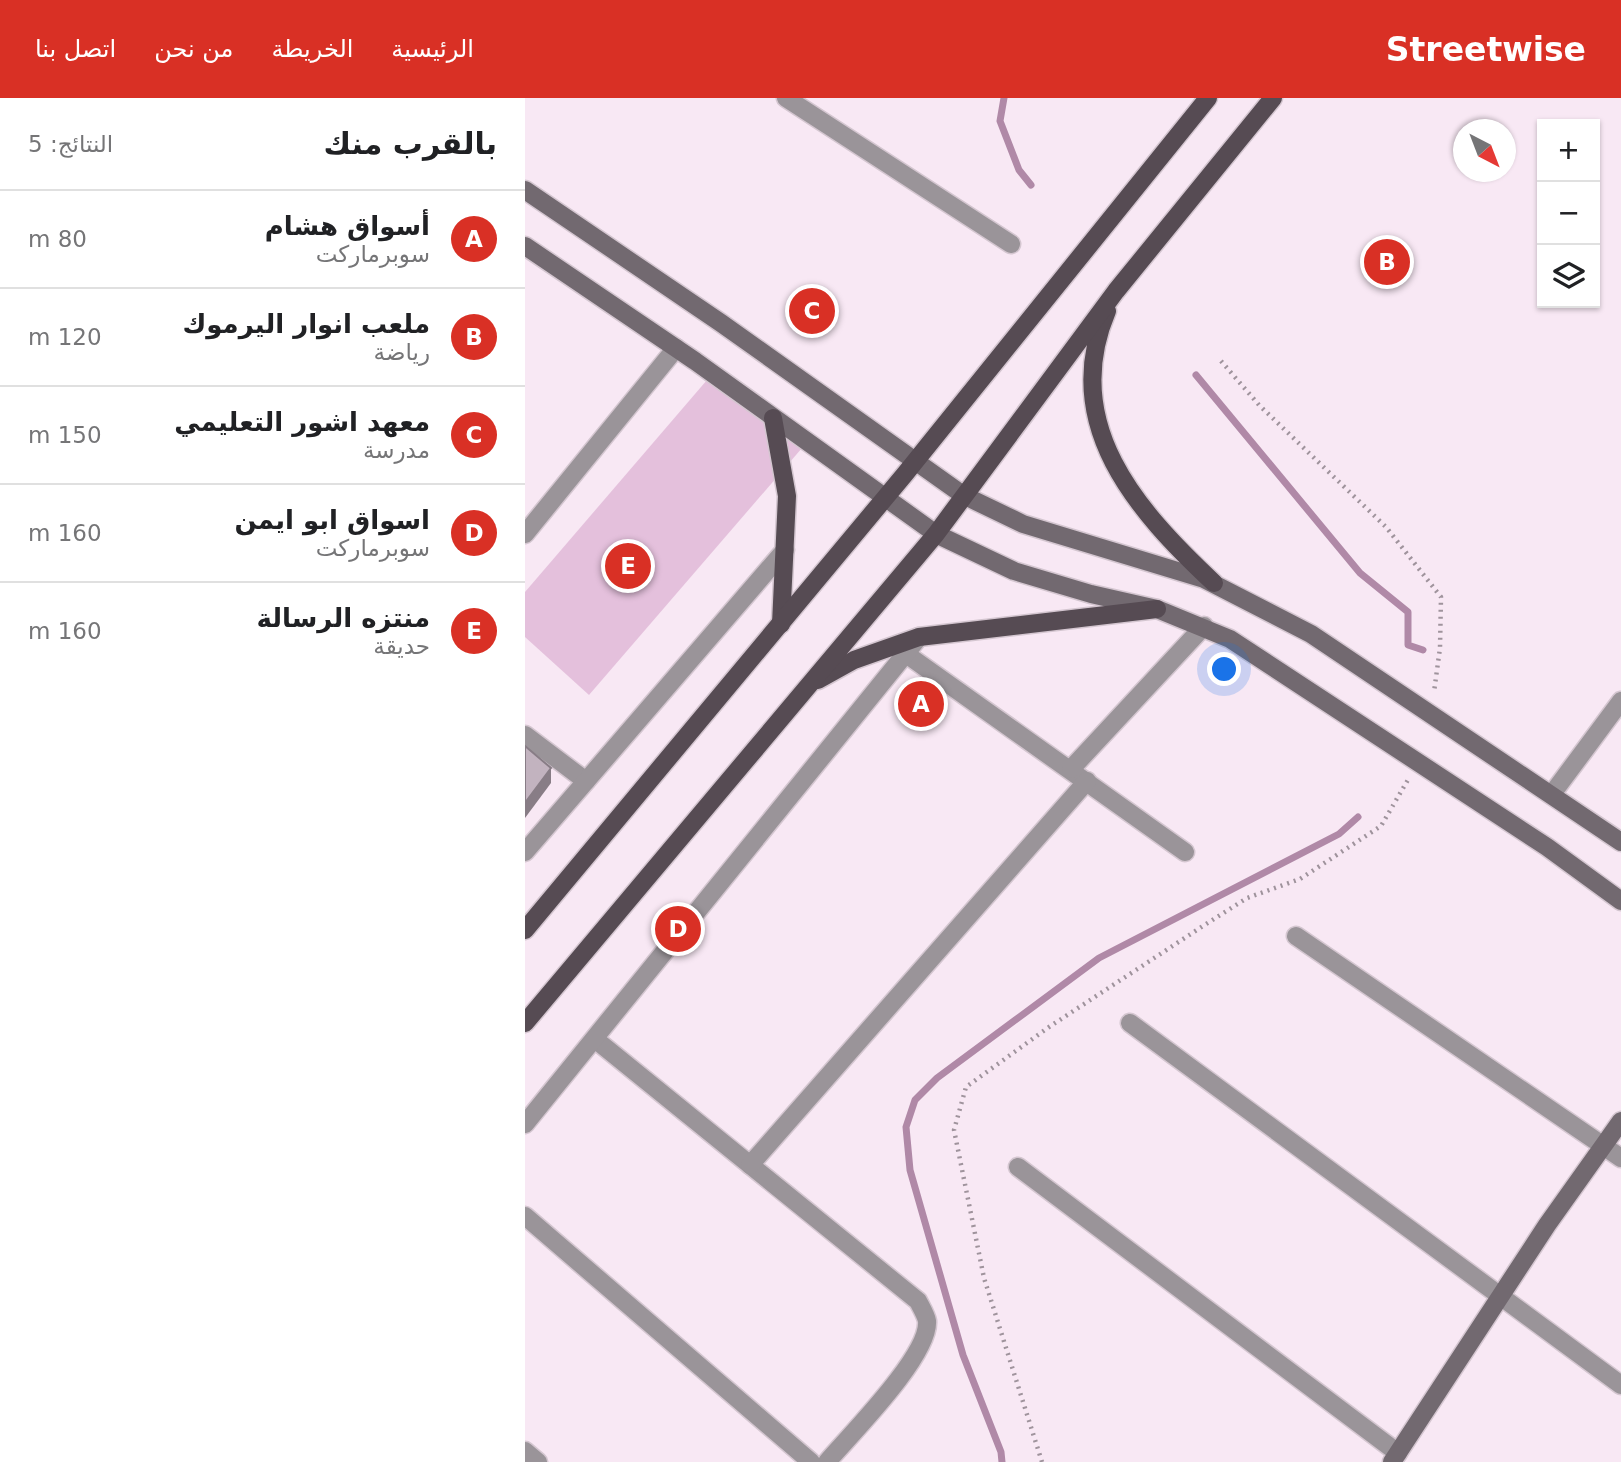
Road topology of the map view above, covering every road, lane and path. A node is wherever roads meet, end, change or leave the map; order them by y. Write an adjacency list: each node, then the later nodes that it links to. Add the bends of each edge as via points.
1 (786, 98): 5 (street)
2 (1208, 98): 11 (main road)
3 (1273, 98): 7 (main road)
4 (525, 190): 11 (main road)
5 (1011, 244)
6 (525, 246): 8 (main road)
7 (1116, 291): 12 (main road); 17 (main road, via 1093,365 1103,440 1131,494 1178,550)
8 (676, 348): 10 (main road); 14 (street)
9 (1221, 361): 25 (path, via 1259,405 1386,527 1441,597 1437,680)
10 (773, 418): 13 (main road); 16 (main road, via 787,496)
11 (915, 462): 12 (main road); 13 (main road)
12 (963, 495): 15 (main road); 17 (main road, via 1023,524)
13 (884, 500): 15 (main road); 19 (main road)
14 (525, 534)
15 (936, 534): 18 (main road, via 1014,571); 23 (main road)
16 (785, 550): 19 (main road); 29 (street)
17 (1214, 583): 25 (main road, via 1311,634)
18 (1157, 609): 20 (main road); 21 (main road)
19 (781, 624): 36 (main road)
20 (1204, 626): 27 (main road); 28 (street)
21 (919, 637): 22 (street); 23 (main road, via 854,660)
22 (906, 654): 28 (street); 40 (street)
23 (808, 685): 38 (main road)
24 (1621, 701): 31 (street)
25 (1428, 712): 31 (main road)
26 (525, 735): 29 (street)
27 (1415, 759): 35 (main road); 55 (path, via 1409,780 1381,826 1300,879 1247,898 966,1087 954,1130 983,1278)
28 (1071, 769): 30 (street)
29 (586, 781): 33 (street)
30 (1087, 781): 34 (street); 45 (street)
31 (1552, 794): 32 (main road)
32 (1621, 842)
33 (525, 852)
34 (1185, 852)
35 (1621, 901)
36 (525, 930)
37 (1296, 936): 43 (street)
38 (525, 1023)
39 (1130, 1023): 48 (street)
40 (596, 1040): 42 (street); 45 (street)
41 (1621, 1121): 43 (main road)
42 (525, 1124)
43 (1603, 1145): 44 (street); 48 (main road)
44 (1621, 1158)
45 (750, 1165): 54 (street, via 918,1301 927,1320 924,1338 898,1381)
46 (1018, 1167): 51 (street)
47 (525, 1216): 53 (street)
48 (1502, 1295): 49 (street); 51 (main road)
49 (1621, 1385)
50 (525, 1451): 52 (street)
51 (1395, 1458)
52 (538, 1462)
53 (811, 1462)
54 (827, 1462)
55 (1042, 1462)

